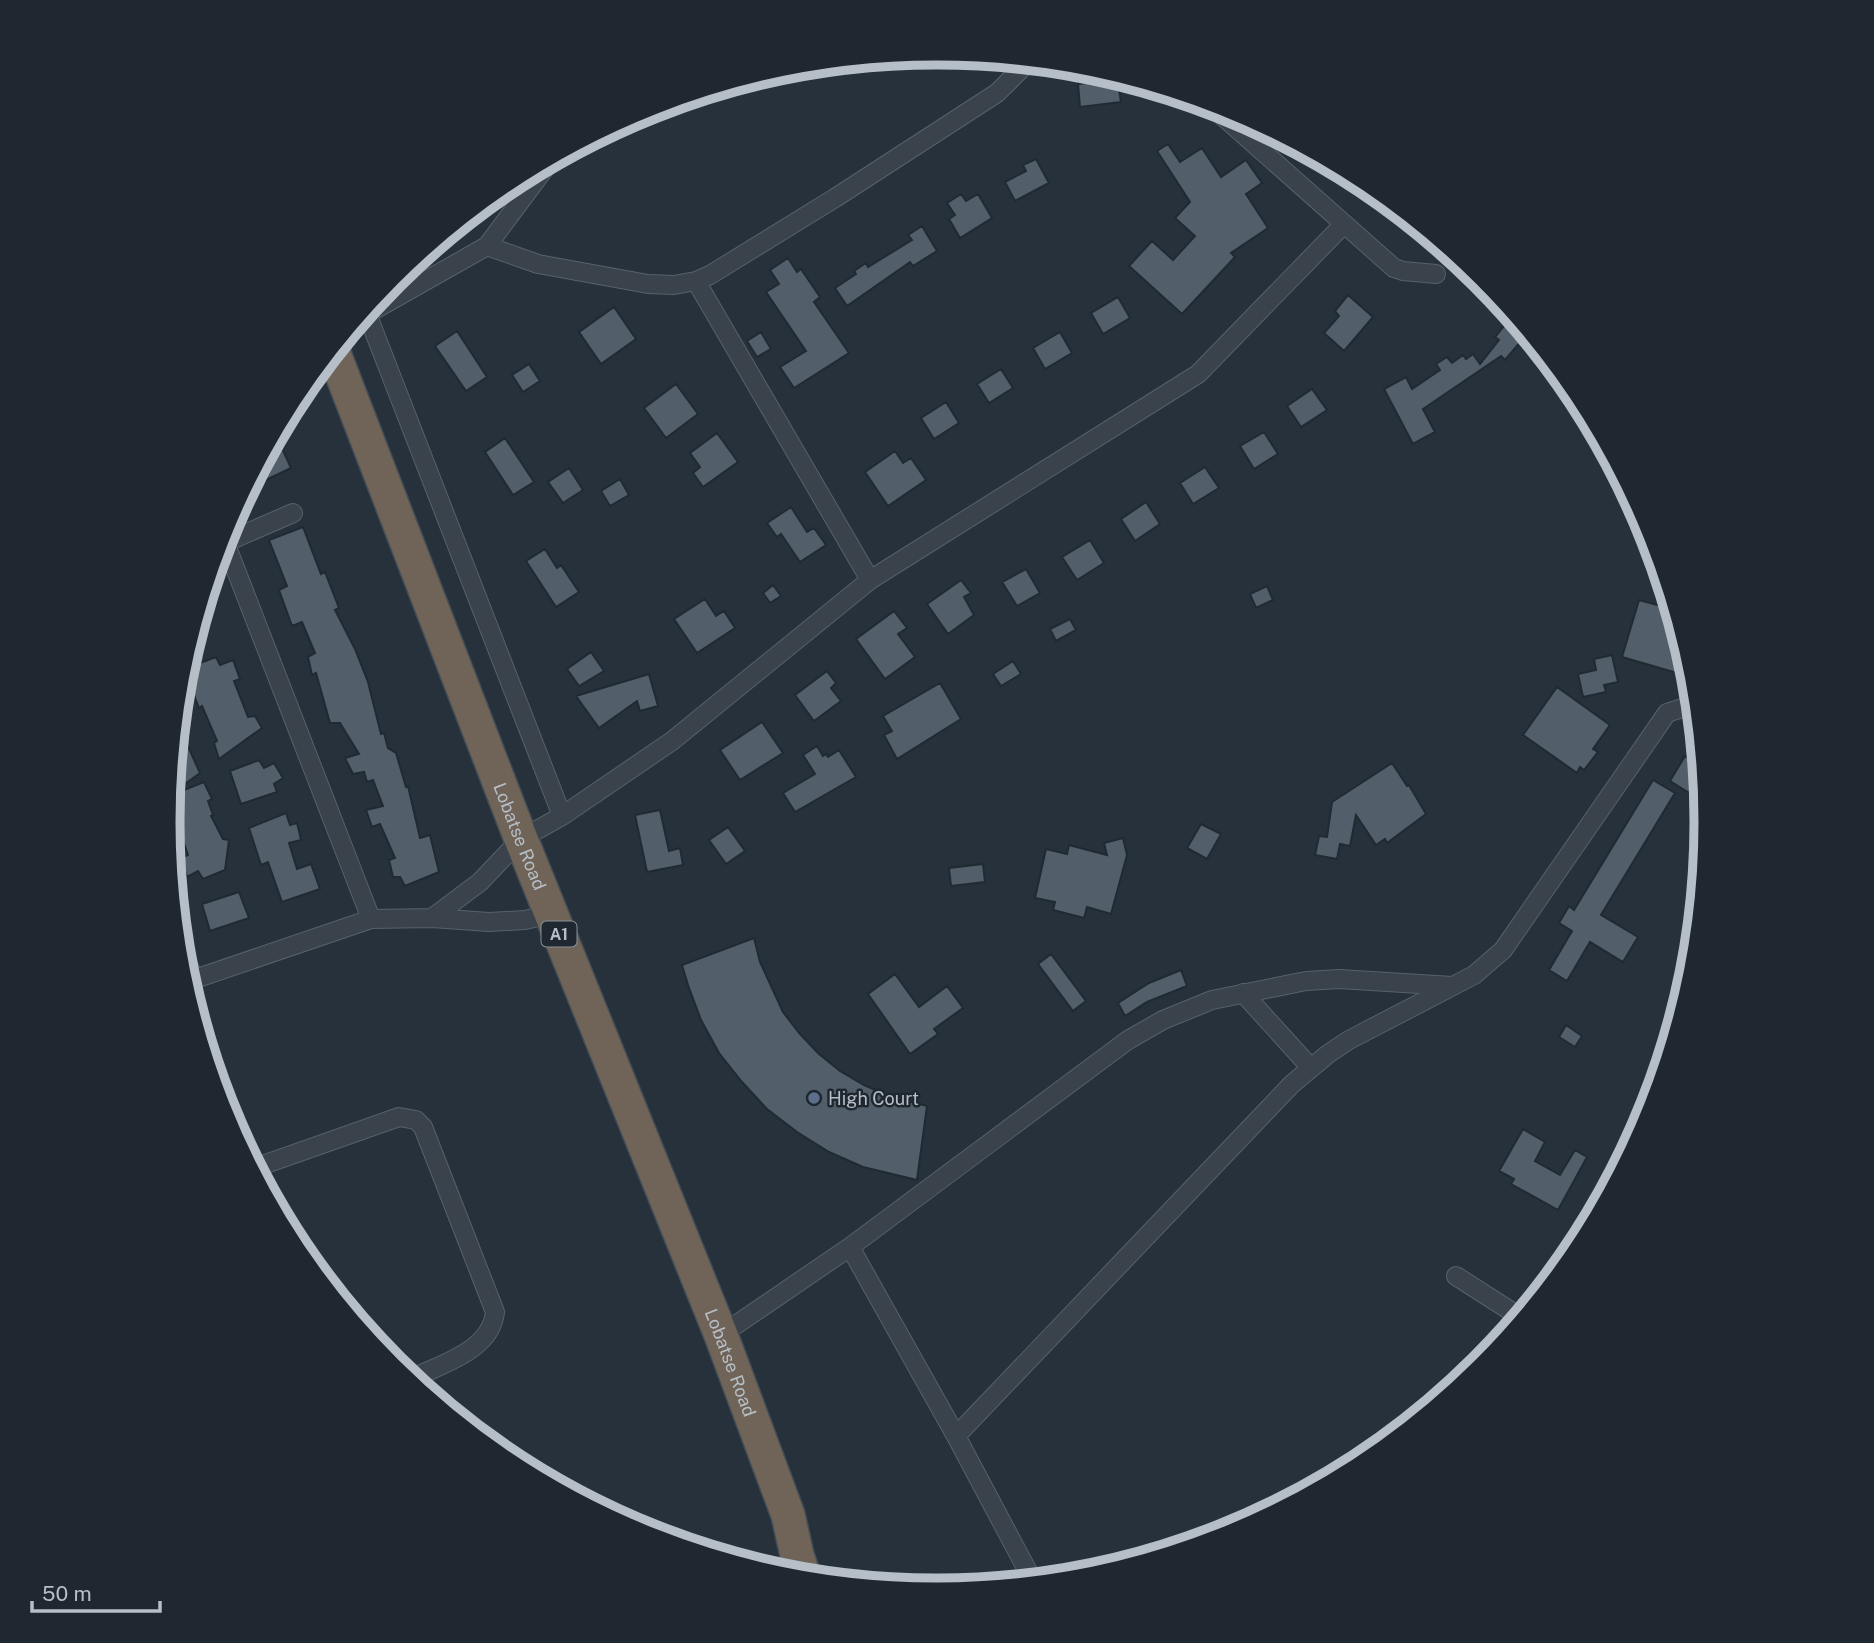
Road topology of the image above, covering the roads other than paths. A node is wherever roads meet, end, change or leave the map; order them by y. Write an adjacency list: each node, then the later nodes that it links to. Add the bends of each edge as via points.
1 (1021, 69): 7 (street, via 997,93)
2 (1231, 124): 4 (street)
3 (536, 180): 5 (street)
4 (1343, 225): 6 (street, via 1394,268); 14 (street, via 1198,374)
5 (487, 246): 7 (street, via 538,264 648,284); 8 (street)
6 (1436, 274)
7 (696, 281): 14 (street)
8 (390, 299)
9 (370, 321): 16 (street)
10 (337, 361): 17 (highway, Lobatse Road / A1)
11 (293, 513): 12 (street)
12 (236, 537)
13 (228, 557): 20 (street)
14 (870, 580): 16 (street, via 672,741)
15 (1684, 707): 22 (street, via 1667,713 1503,950 1474,975)
16 (562, 816): 17 (street)
17 (521, 839): 18 (highway, Lobatse Road / A1); 19 (street, via 480,882)
18 (551, 914): 19 (street, via 498,922); 29 (highway, Lobatse Road / A1)
19 (432, 918): 20 (street)
20 (371, 919): 21 (street)
21 (197, 978)
22 (1452, 986): 23 (street, via 1339,979); 24 (street, via 1349,1040)
23 (1243, 993): 24 (street); 26 (street, via 1191,1007 1138,1034)
24 (1311, 1068): 31 (street, via 1275,1099)
25 (263, 1165): 30 (street, via 398,1117 416,1120 423,1127 495,1312 494,1325 472,1349)
26 (850, 1247): 29 (street); 31 (street)
27 (1456, 1276): 28 (street)
28 (1512, 1312)
29 (721, 1335): 32 (highway, Lobatse Road / A1)
30 (421, 1374)
31 (956, 1436): 35 (street)
32 (788, 1515): 33 (highway, Lobatse Road / A1); 34 (highway, Lobatse Road / A1)
33 (800, 1566)
34 (817, 1569)
35 (1029, 1573)

